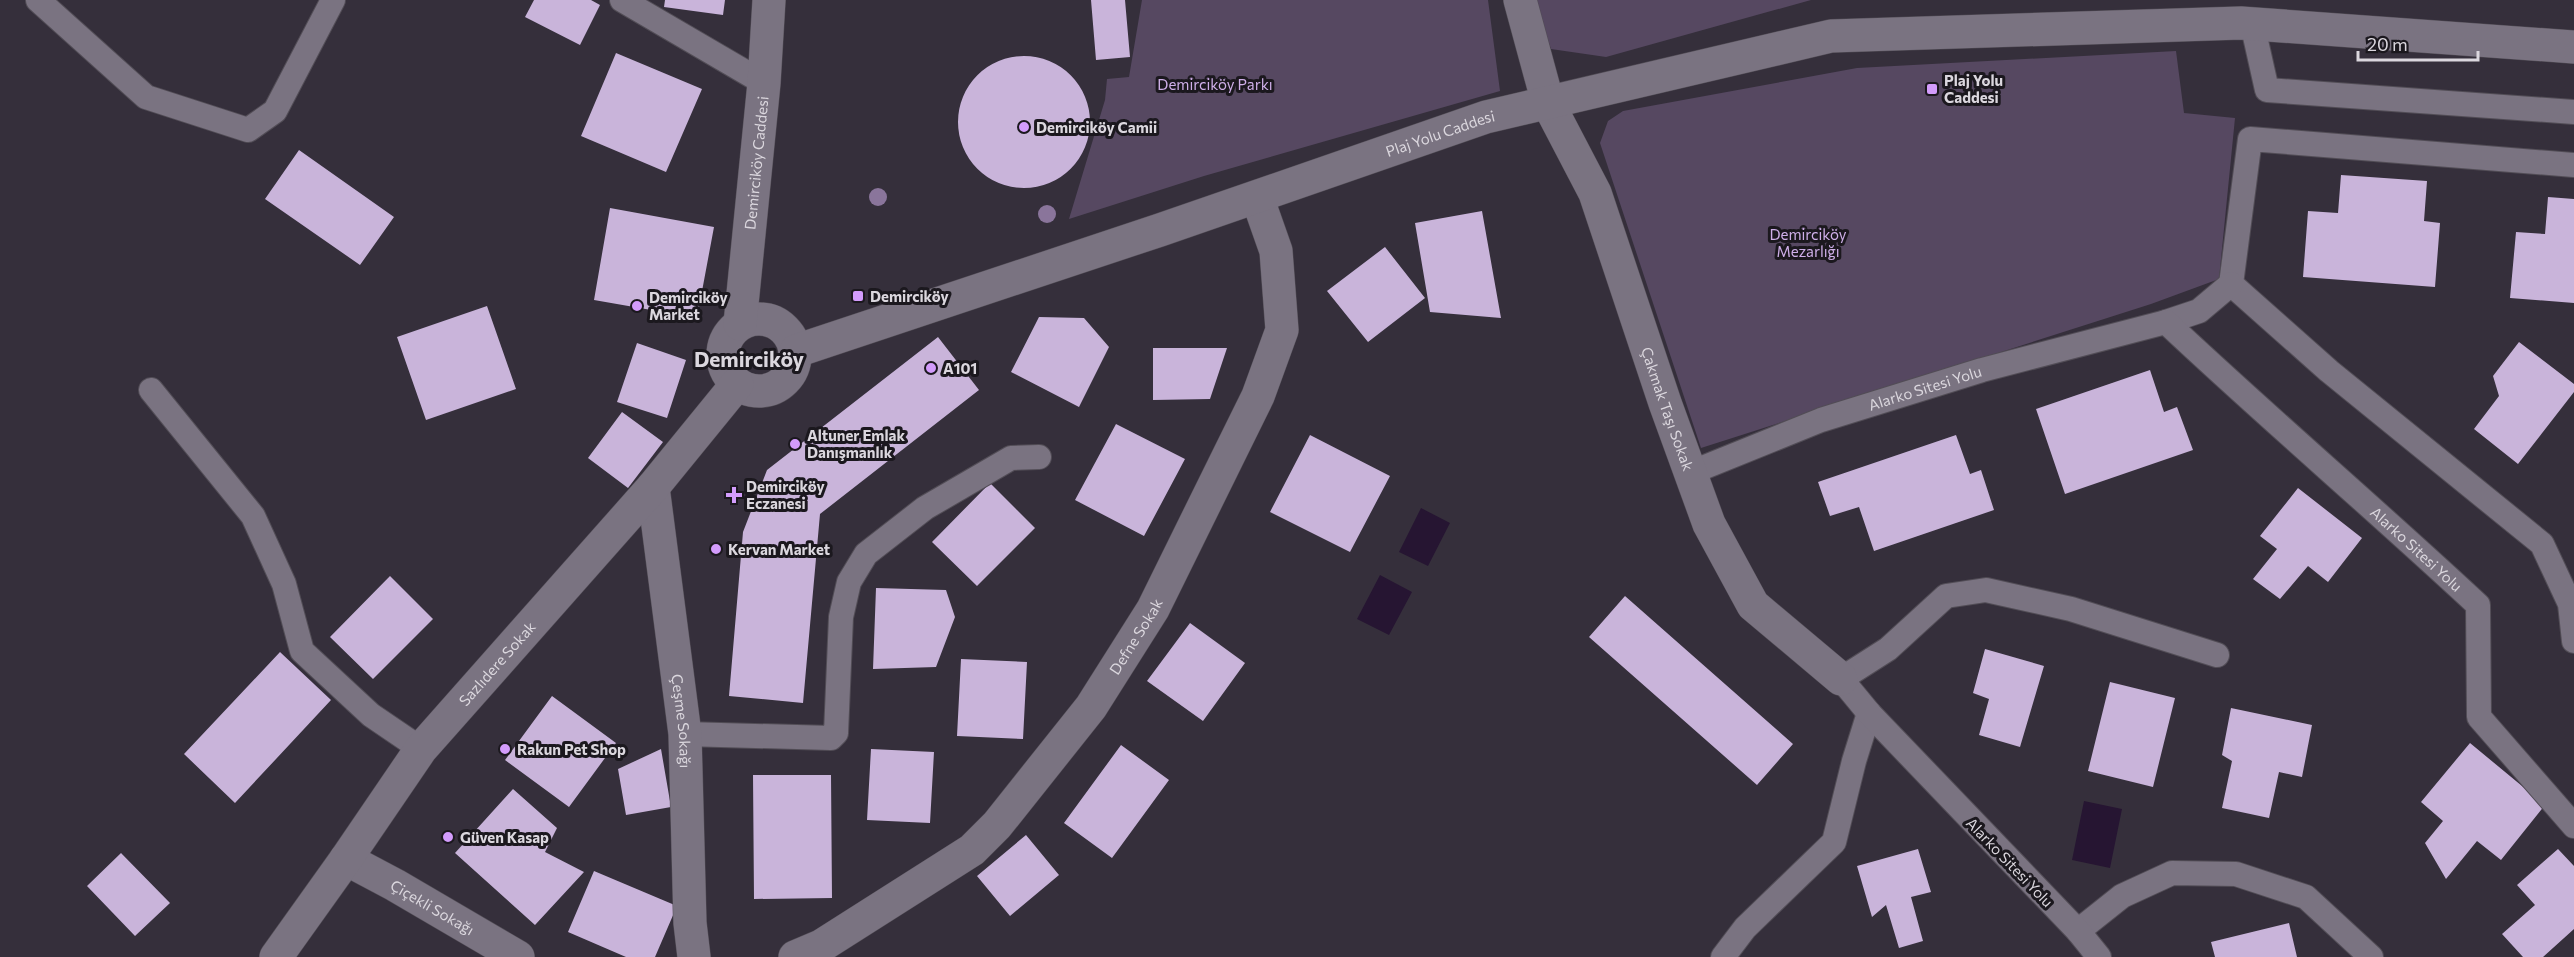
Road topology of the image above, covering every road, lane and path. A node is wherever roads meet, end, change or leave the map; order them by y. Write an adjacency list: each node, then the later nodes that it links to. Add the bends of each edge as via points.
1 (38, 0): 2 (lane, via 146,97 248,130 274,111)
2 (333, 0)
3 (622, 0): 8 (lane)
4 (769, 0): 8 (street, Demirciköy Caddesi)
5 (1520, 0): 9 (street, Çakmak Taşı Sokak)
6 (2252, 23): 7 (street, Plaj Yolu Caddesi); 9 (street, Plaj Yolu Caddesi, via 1831,36); 10 (lane, via 2267,90)
7 (2574, 47)
8 (764, 83): 15 (street, Demirciköy Caddesi)
9 (1548, 103): 12 (street, Plaj Yolu Caddesi, via 1486,117); 20 (street, Çakmak Taşı Sokak, via 1595,193)
10 (2574, 112)
11 (2574, 165): 13 (lane, via 2250,139)
12 (1257, 196): 16 (street, Plaj Yolu Caddesi); 34 (street, Defne Sokak, via 1276,250 1282,330 1258,396 1153,609 1091,707 997,825 972,850 820,946)
13 (2231, 284): 14 (lane, Alarko Sitesi Yolu, via 2199,311); 22 (lane, via 2329,371 2542,544 2570,604)
14 (2166, 322): 20 (lane, Alarko Sitesi Yolu, via 1982,370 1821,420); 28 (lane, Alarko Sitesi Yolu, via 2478,605 2479,717)
15 (740, 324): 16 (street, via 763,319 775,322 785,329); 17 (street, via 731,332 723,353 724,365)
16 (796, 351): 17 (street, via 792,369 782,384 758,392)
17 (736, 384): 21 (street, Sazlıdere Sokak)
18 (151, 390): 27 (lane, via 253,516 284,584 302,651 370,715)
19 (1039, 457): 26 (lane, via 1011,458 925,508 866,554 849,582 841,617 836,733 831,738)
20 (1690, 473): 24 (street, Çakmak Taşı Sokak, via 1709,524 1753,606)
21 (653, 487): 26 (street, Çeşme Sokağı); 27 (street, Sazlıdere Sokak)
22 (2574, 641)
23 (2217, 655): 24 (lane, via 2071,609 1986,590 1946,596 1888,650)
24 (1841, 679): 25 (lane, Alarko Sitesi Yolu)
25 (1869, 713): 30 (lane, Alarko Sitesi Yolu); 35 (lane, via 1834,842 1745,928)
26 (685, 734): 33 (street, Çeşme Sokağı)
27 (421, 749): 29 (street, Sazlıdere Sokak)
28 (2574, 826)
29 (346, 859): 31 (street, Sazlıdere Sokak); 32 (street, Çiçekli Sokağı)
30 (2078, 931): 36 (lane, Alarko Sitesi Yolu); 37 (lane, via 2122,896 2172,873 2236,874 2306,897)
31 (276, 957)
32 (518, 957)
33 (694, 957)
34 (795, 957)
35 (1723, 957)
36 (2099, 957)
37 (2371, 957)

